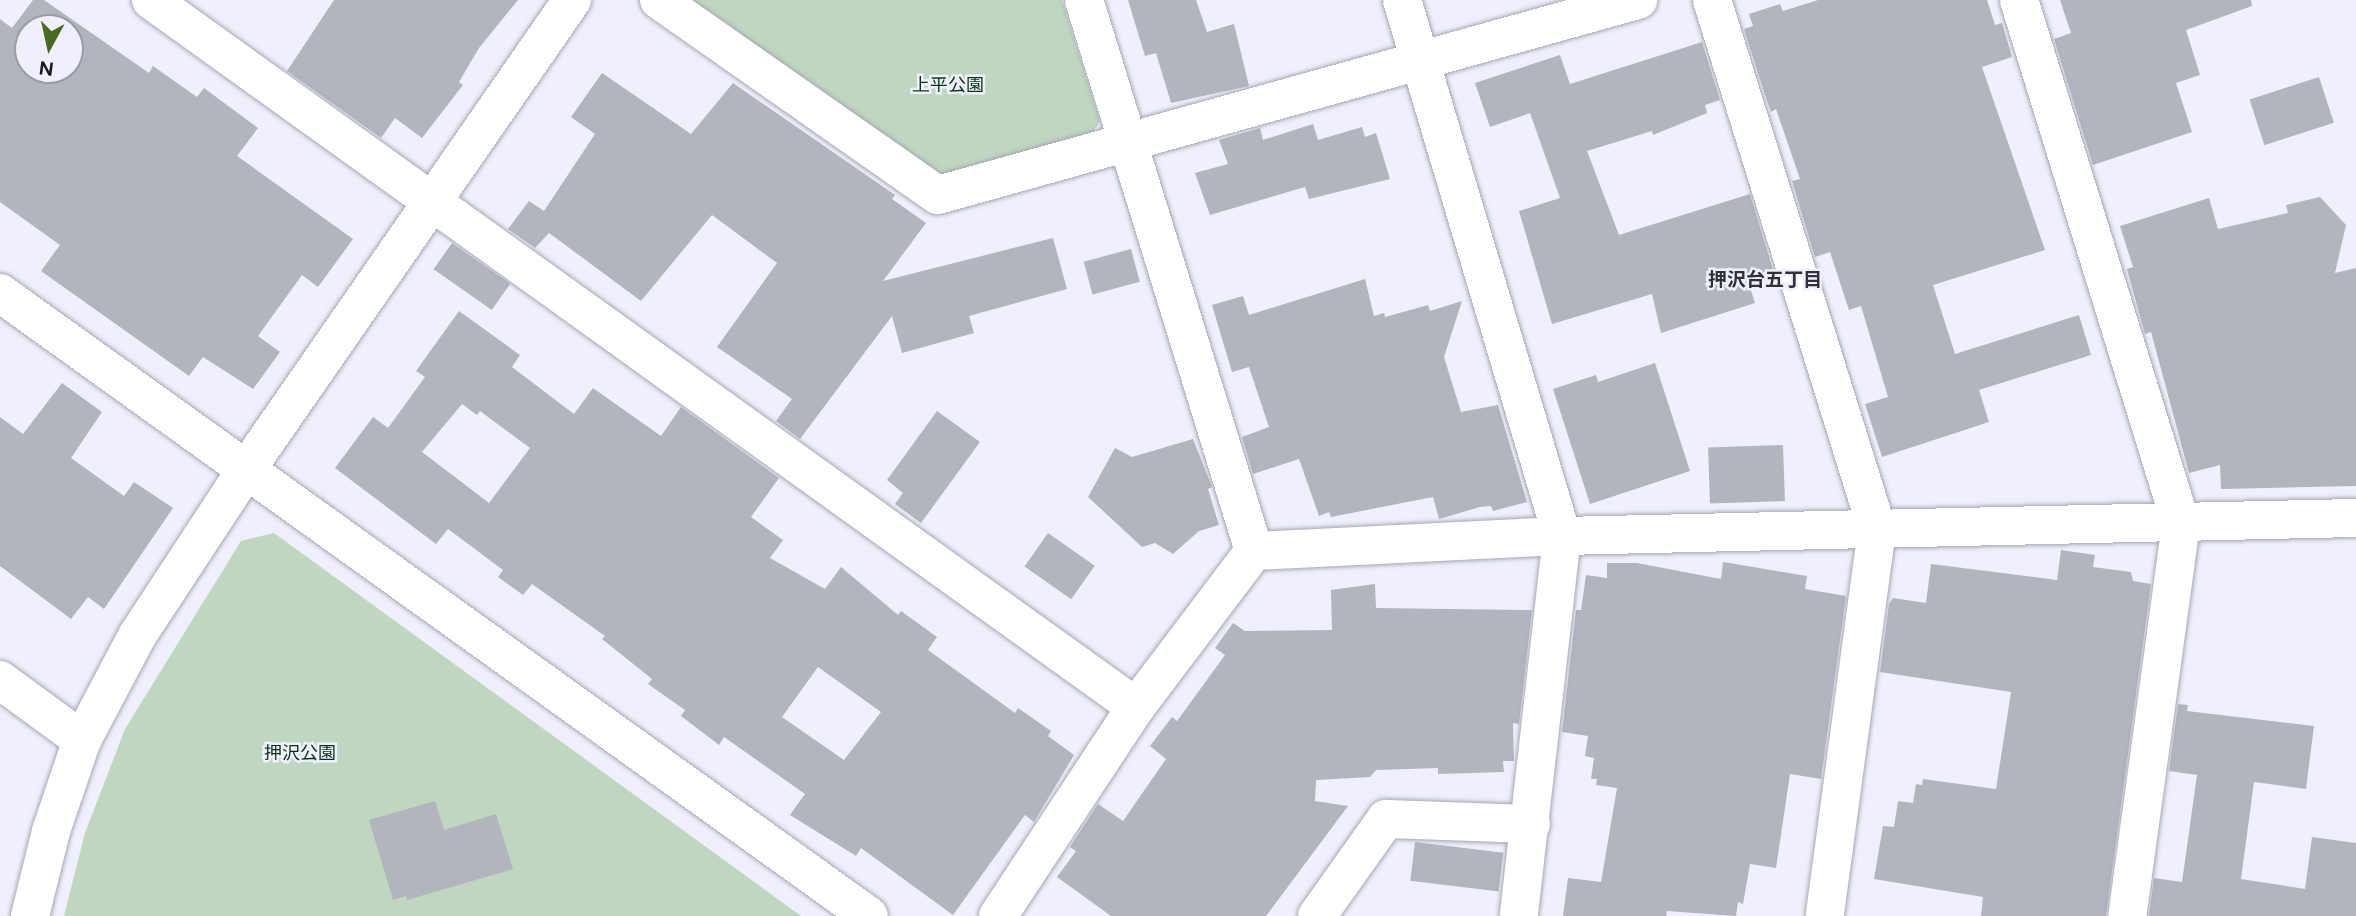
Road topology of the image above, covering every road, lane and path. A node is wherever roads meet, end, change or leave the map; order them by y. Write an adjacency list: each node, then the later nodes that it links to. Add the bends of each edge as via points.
1 (151, 0): 11 (street)
2 (572, 0): 11 (street)
3 (659, 0): 10 (street, via 938,195)
4 (1084, 0): 10 (street)
5 (1402, 0): 9 (street)
6 (1638, 0): 9 (street)
7 (1712, 0): 16 (street)
8 (2019, 0): 15 (street)
9 (1421, 58): 10 (street); 17 (street)
10 (1130, 141): 18 (street)
11 (435, 204): 13 (street); 20 (street)
12 (0, 293): 13 (street)
13 (246, 470): 21 (street, via 137,636); 24 (street)
14 (2356, 518): 15 (street)
15 (2181, 524): 16 (street); 29 (street)
16 (1877, 528): 17 (street); 28 (street)
17 (1562, 537): 18 (street); 22 (street)
18 (1254, 551): 20 (street)
19 (0, 680): 21 (street)
20 (1136, 707): 25 (street)
21 (82, 740): 23 (street, via 51,831)
22 (1531, 824): 26 (street, via 1386,819); 27 (street)
23 (30, 916)
24 (869, 916)
25 (998, 916)
26 (1317, 916)
27 (1519, 916)
28 (1825, 916)
29 (2127, 916)

